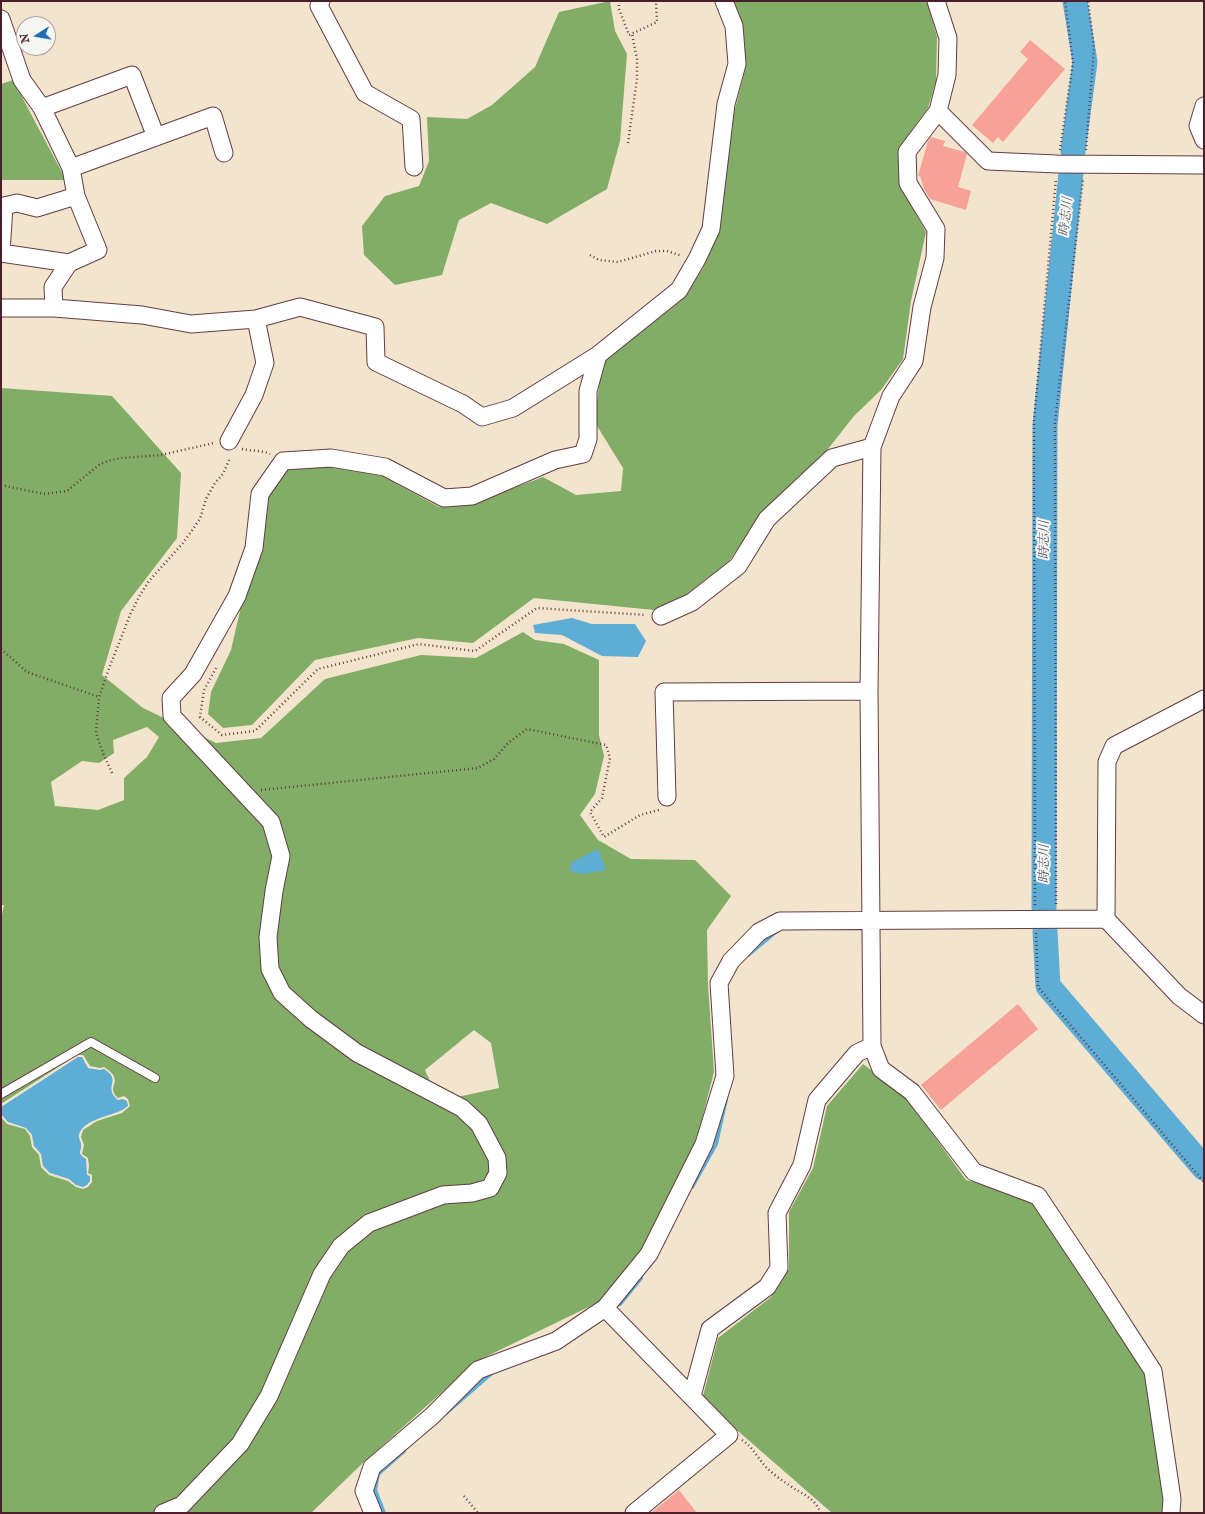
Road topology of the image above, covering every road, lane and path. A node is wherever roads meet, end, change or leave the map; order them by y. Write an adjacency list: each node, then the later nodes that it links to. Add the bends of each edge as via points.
1 (321, 1): 20 (street, via 319,6 365,92 411,119)
2 (619, 1): 9 (path, via 629,35)
3 (656, 1): 9 (path, via 658,22)
4 (724, 1): 24 (street, via 734,26 737,64 726,104 711,229)
5 (936, 1): 12 (street, via 948,38 947,74)
6 (1065, 1): 17 (path, via 1073,62)
7 (1088, 1): 18 (path, via 1094,48)
8 (1, 21): 11 (street, via 22,80)
9 (632, 34): 15 (path, via 638,59)
10 (1204, 106): 14 (street, via 1198,126)
11 (42, 108): 13 (street, via 132,75); 21 (street)
12 (938, 111): 17 (street, via 988,161); 30 (street, via 907,152 908,183 936,229 935,258 922,308 914,362 891,396)
13 (156, 137): 16 (street, via 213,116); 21 (street)
14 (1204, 140)
15 (628, 143)
16 (224, 153)
17 (1058, 164): 18 (street); 44 (path, via 1034,422)
18 (1084, 164): 19 (street); 45 (path, via 1055,423)
19 (1204, 165)
20 (414, 167)
21 (71, 168): 22 (street)
22 (76, 196): 25 (street, via 98,250); 25 (street, via 37,208 17,203 4,206 1,253)
23 (590, 255): 24 (path, via 599,260 618,262 656,251 667,251)
24 (696, 262): 29 (street, via 679,290)
25 (69, 263): 27 (street, via 53,287)
26 (1, 308): 27 (street)
27 (54, 308): 28 (street, via 142,315 191,324)
28 (256, 319): 29 (street, via 300,307 375,326 376,362 463,404 482,418 513,408); 31 (street, via 266,363)
29 (598, 355): 32 (street, via 588,391 588,438 583,454 555,460 472,496 444,498 385,467 331,458)
30 (872, 447): 34 (street, via 832,458 767,519 738,566 692,602); 37 (street)
31 (229, 449): 32 (path, via 233,447 266,452); 33 (path, via 204,445 161,454 111,460 100,464 67,491 44,494); 38 (path, via 223,474 214,483 200,519 184,543 140,594)
32 (283, 461): 41 (street, via 260,494 254,548 237,596 193,674 171,698 172,716)
33 (1, 485)
34 (661, 616): 36 (path, via 537,608 475,651 419,644 318,669 255,731 222,735 200,717 204,690)
35 (1, 649): 38 (path, via 27,672)
36 (217, 664)
37 (869, 691): 42 (street, via 664,692); 46 (street)
38 (99, 697): 40 (path, via 96,732)
39 (1204, 699): 43 (street, via 1114,746 1107,762)
40 (112, 773)
41 (243, 792): 42 (path, via 478,768 494,759 508,743 527,729 606,745 610,758 602,798 590,812 604,837 640,815 660,810); 56 (street, via 271,822 281,856 268,937 270,969 282,993 311,1019 357,1053 462,1108 480,1124 497,1158 498,1173 490,1188 443,1196 369,1223 341,1246 322,1274 269,1396 240,1444 182,1505)
42 (667, 797)
43 (1106, 918): 45 (street); 47 (street, via 1179,996)
44 (1035, 919): 45 (street); 46 (street); 51 (path, via 1038,987)
45 (1056, 919)
46 (871, 920): 48 (street); 52 (street, via 780,920 759,932 731,961 719,983 725,1076 704,1144 649,1254)
47 (1204, 1015)
48 (872, 1046): 53 (street, via 857,1053 817,1100 802,1165 776,1214 779,1268 767,1287 710,1329); 61 (street, via 881,1069 912,1092 974,1172 1038,1196 1149,1364 1153,1371 1171,1491)
49 (155, 1078): 50 (lane, via 91,1042)
50 (1, 1094)
51 (1204, 1182)
52 (605, 1308): 53 (street); 57 (street, via 556,1341 478,1370 432,1416 372,1467 364,1491)
53 (692, 1396): 54 (street)
54 (729, 1435): 59 (street); 60 (path, via 744,1441 776,1476 811,1498 817,1504)
55 (464, 1496): 58 (path)
56 (163, 1513)
57 (373, 1513)
58 (478, 1513)
59 (634, 1513)
60 (820, 1513)
61 (1171, 1513)

